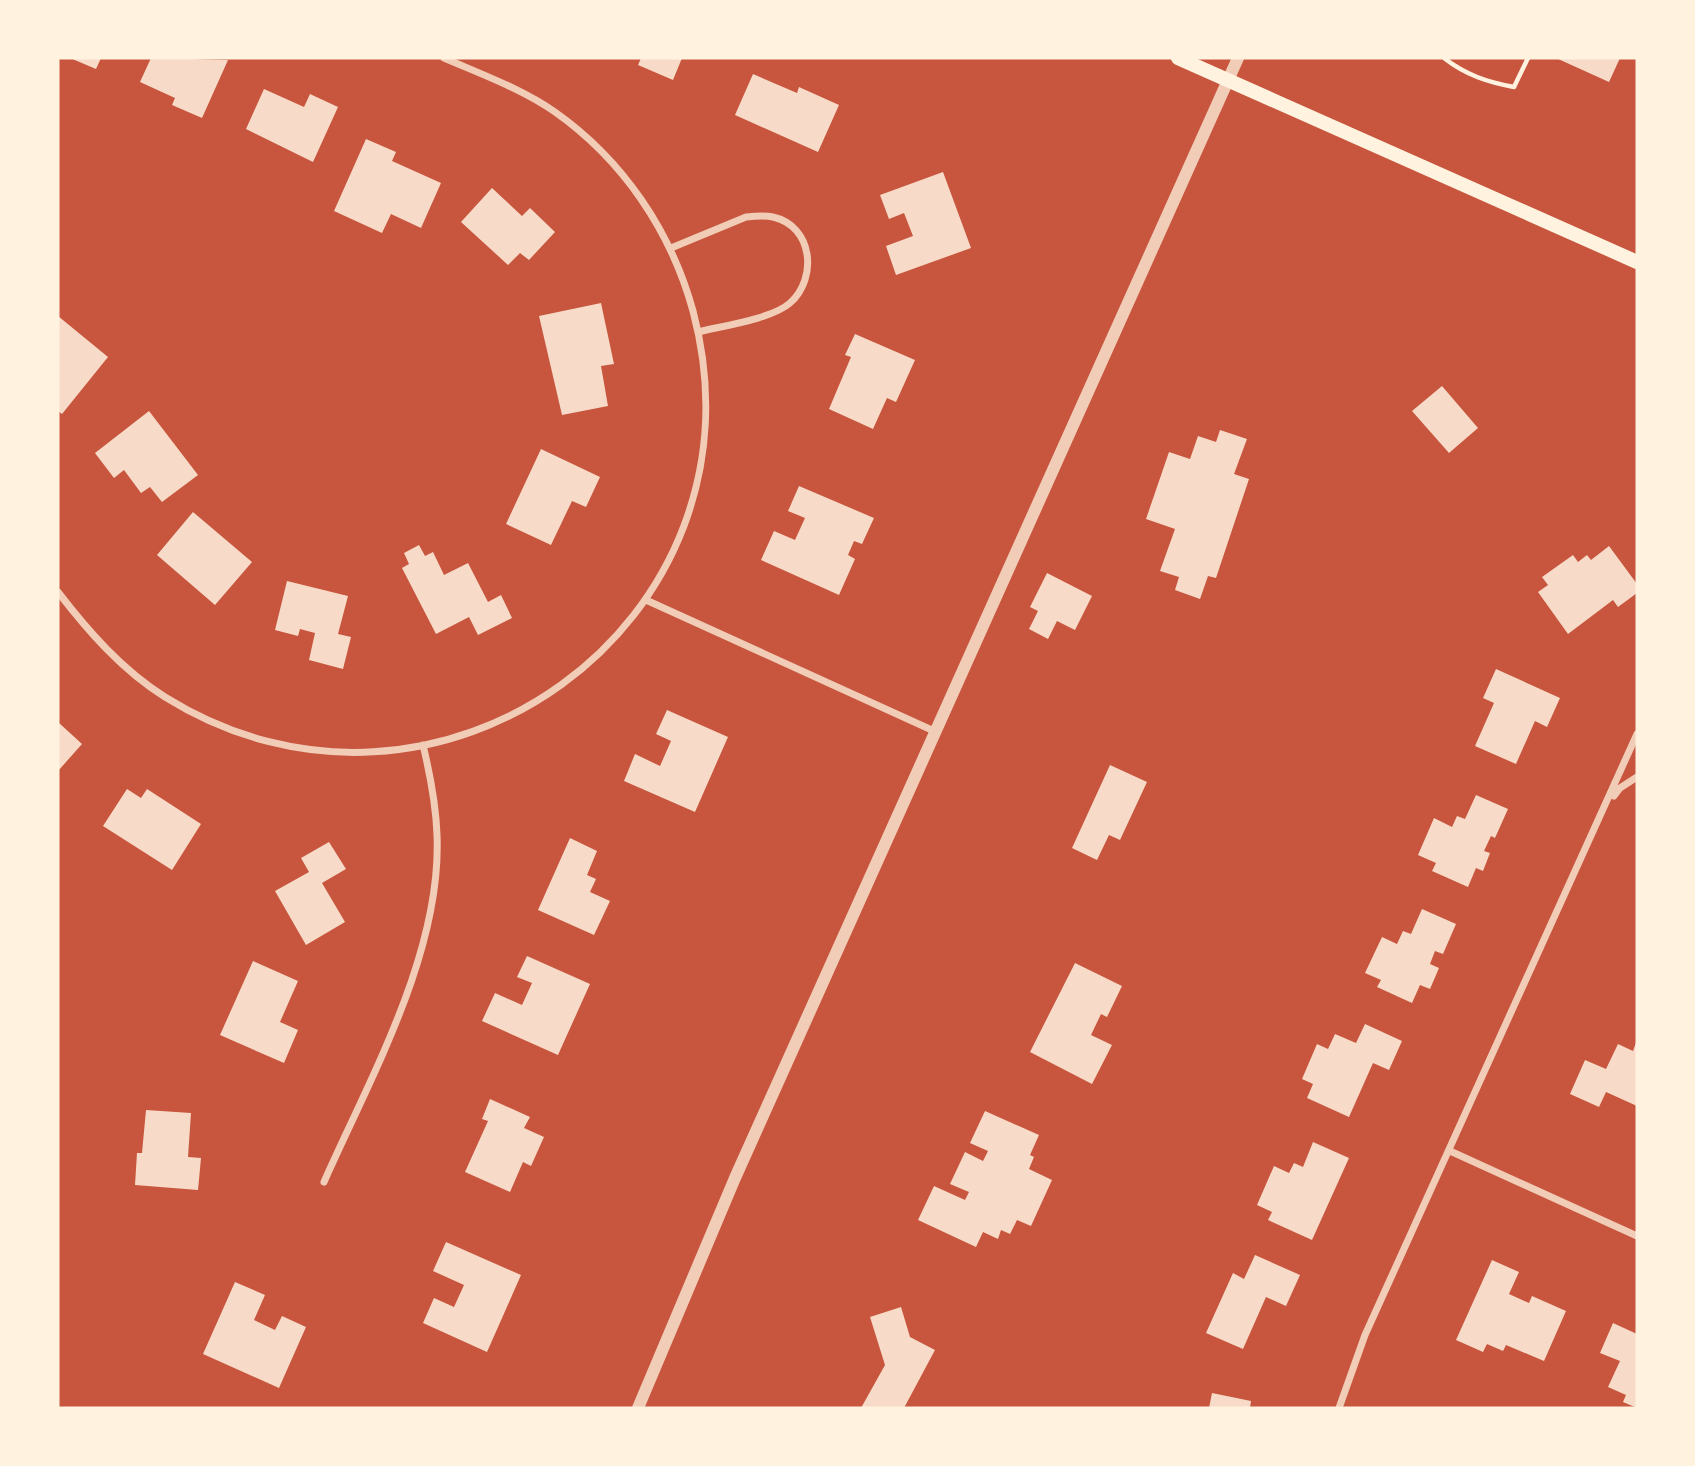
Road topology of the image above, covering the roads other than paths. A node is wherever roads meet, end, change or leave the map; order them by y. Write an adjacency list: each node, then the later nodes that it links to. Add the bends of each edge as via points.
1 (444, 58): 5 (street, via 529,97 588,138 645,204)
2 (1178, 58): 4 (main road)
3 (1238, 58): 4 (street)
4 (1227, 80): 6 (main road); 10 (street)
5 (671, 248): 7 (street); 7 (street, via 746,217 759,216 786,223 805,245 807,278 789,304)
6 (1637, 261)
7 (698, 332): 9 (street, via 705,394 699,467 675,547)
8 (58, 592): 12 (street, via 129,671 163,696 235,732 278,745 337,753)
9 (646, 600): 10 (street); 12 (street, via 587,665 532,706 498,723)
10 (934, 732): 18 (street, via 729,1191)
11 (1637, 734): 14 (street)
12 (423, 745): 16 (street, via 437,835 430,915 407,991)
13 (1637, 777): 14 (street, via 1620,788)
14 (1607, 806): 15 (street)
15 (1450, 1151): 17 (street); 19 (street, via 1365,1335)
16 (324, 1182)
17 (1637, 1236)
18 (638, 1408)
19 (1339, 1408)

